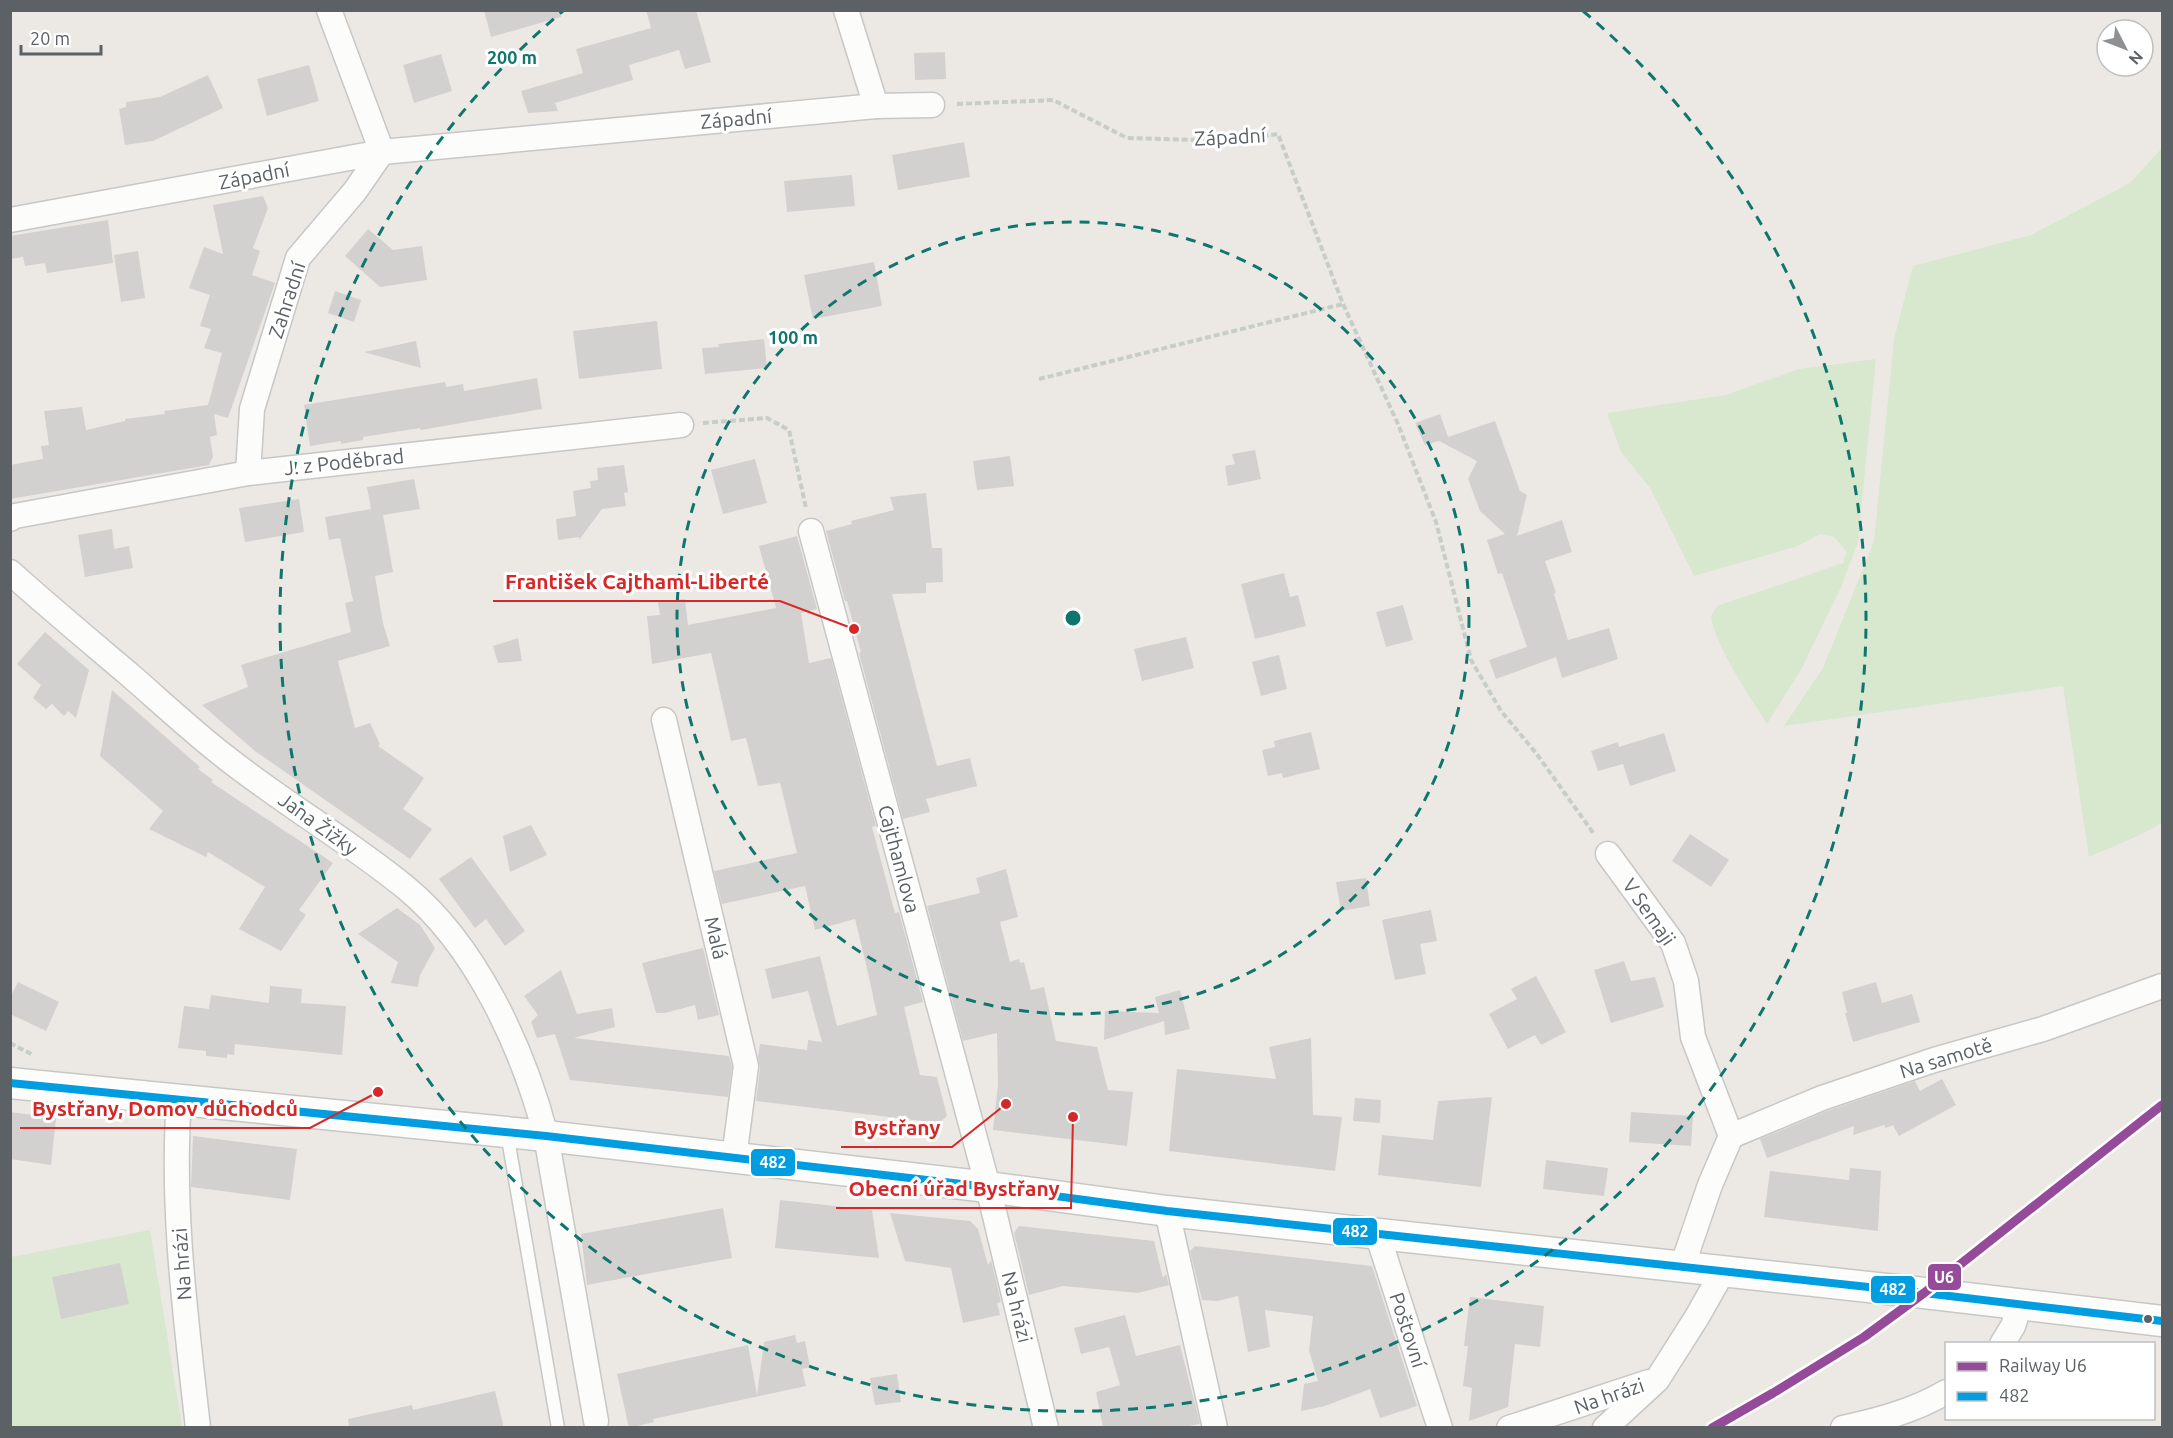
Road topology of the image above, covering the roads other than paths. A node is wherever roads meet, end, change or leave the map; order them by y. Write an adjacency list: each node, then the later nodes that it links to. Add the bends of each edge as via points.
1 (329, 10): 5 (street)
2 (846, 10): 4 (street)
3 (932, 105): 4 (street, Západní)
4 (876, 106): 5 (street, Západní)
5 (382, 152): 6 (street, Západní); 8 (street, Zahradní, via 355,191 298,258 252,409)
6 (10, 220)
7 (681, 425): 8 (street, J. z Poděbrad)
8 (248, 473): 9 (street, J. z Poděbrad)
9 (10, 519)
10 (811, 531): 21 (street, Cajthamlova)
11 (14, 581): 18 (street, Jana Žižky, via 225,757 405,887 437,917 466,954 525,1066)
12 (664, 720): 20 (street, Malá, via 746,1066)
13 (1608, 854): 19 (street, V Semaji, via 1673,943 1686,981 1693,1037)
14 (2163, 986): 19 (street, Na samotě, via 2043,1029 1822,1098)
15 (10, 1083): 16 (street)
16 (179, 1099): 17 (street); 32 (street, Na hrázi, via 176,1163 180,1251)
17 (507, 1131): 18 (street); 33 (lane)
18 (546, 1136): 20 (street); 31 (street, Jana Žižky)
19 (1731, 1136): 24 (street)
20 (734, 1158): 21 (street)
21 (988, 1187): 22 (street); 34 (street, Na hrázi)
22 (1167, 1211): 23 (street); 35 (street)
23 (1377, 1233): 24 (street); 36 (street, Poštovní)
24 (1682, 1267): 25 (street)
25 (1723, 1271): 26 (street); 29 (street, Na hrázi)
26 (2020, 1305): 27 (street); 28 (street)
27 (2163, 1321)
28 (2003, 1342)
29 (1657, 1380): 37 (street, Na hrázi); 38 (street)
30 (1945, 1393): 39 (street, via 1886,1418)
31 (596, 1421)
32 (198, 1428)
33 (558, 1428)
34 (1046, 1428)
35 (1215, 1428)
36 (1440, 1428)
37 (1509, 1428)
38 (1605, 1428)
39 (1843, 1428)

